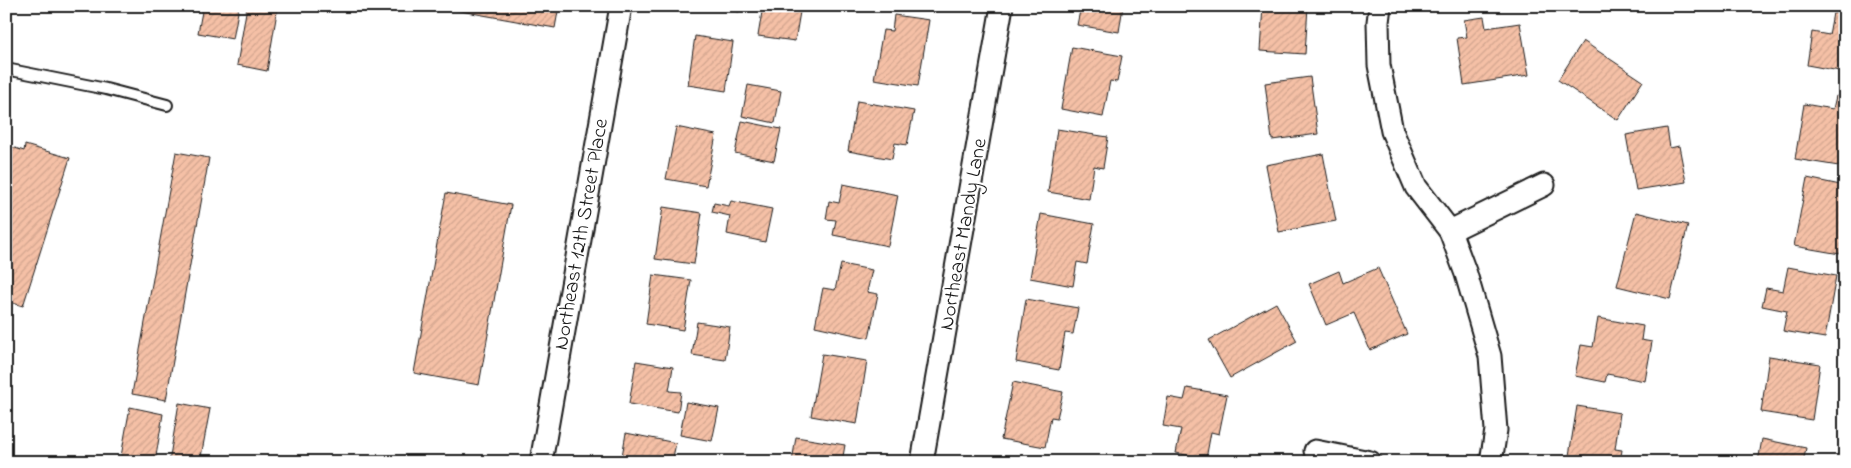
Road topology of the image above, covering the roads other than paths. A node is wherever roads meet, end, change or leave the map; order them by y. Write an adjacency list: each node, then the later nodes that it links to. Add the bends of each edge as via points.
1 (621, 6): 9 (street, Northeast 12th Street Place)
2 (1002, 6): 10 (street, Northeast Mandy Lane)
3 (1380, 6): 7 (street, via 1379,66 1392,132 1416,187)
4 (6, 69): 5 (lane)
5 (167, 105)
6 (1544, 185): 7 (street)
7 (1450, 231): 12 (street, via 1490,356 1496,430)
8 (1316, 451): 11 (street)
9 (541, 462)
10 (922, 462)
11 (1370, 462)
12 (1491, 462)

